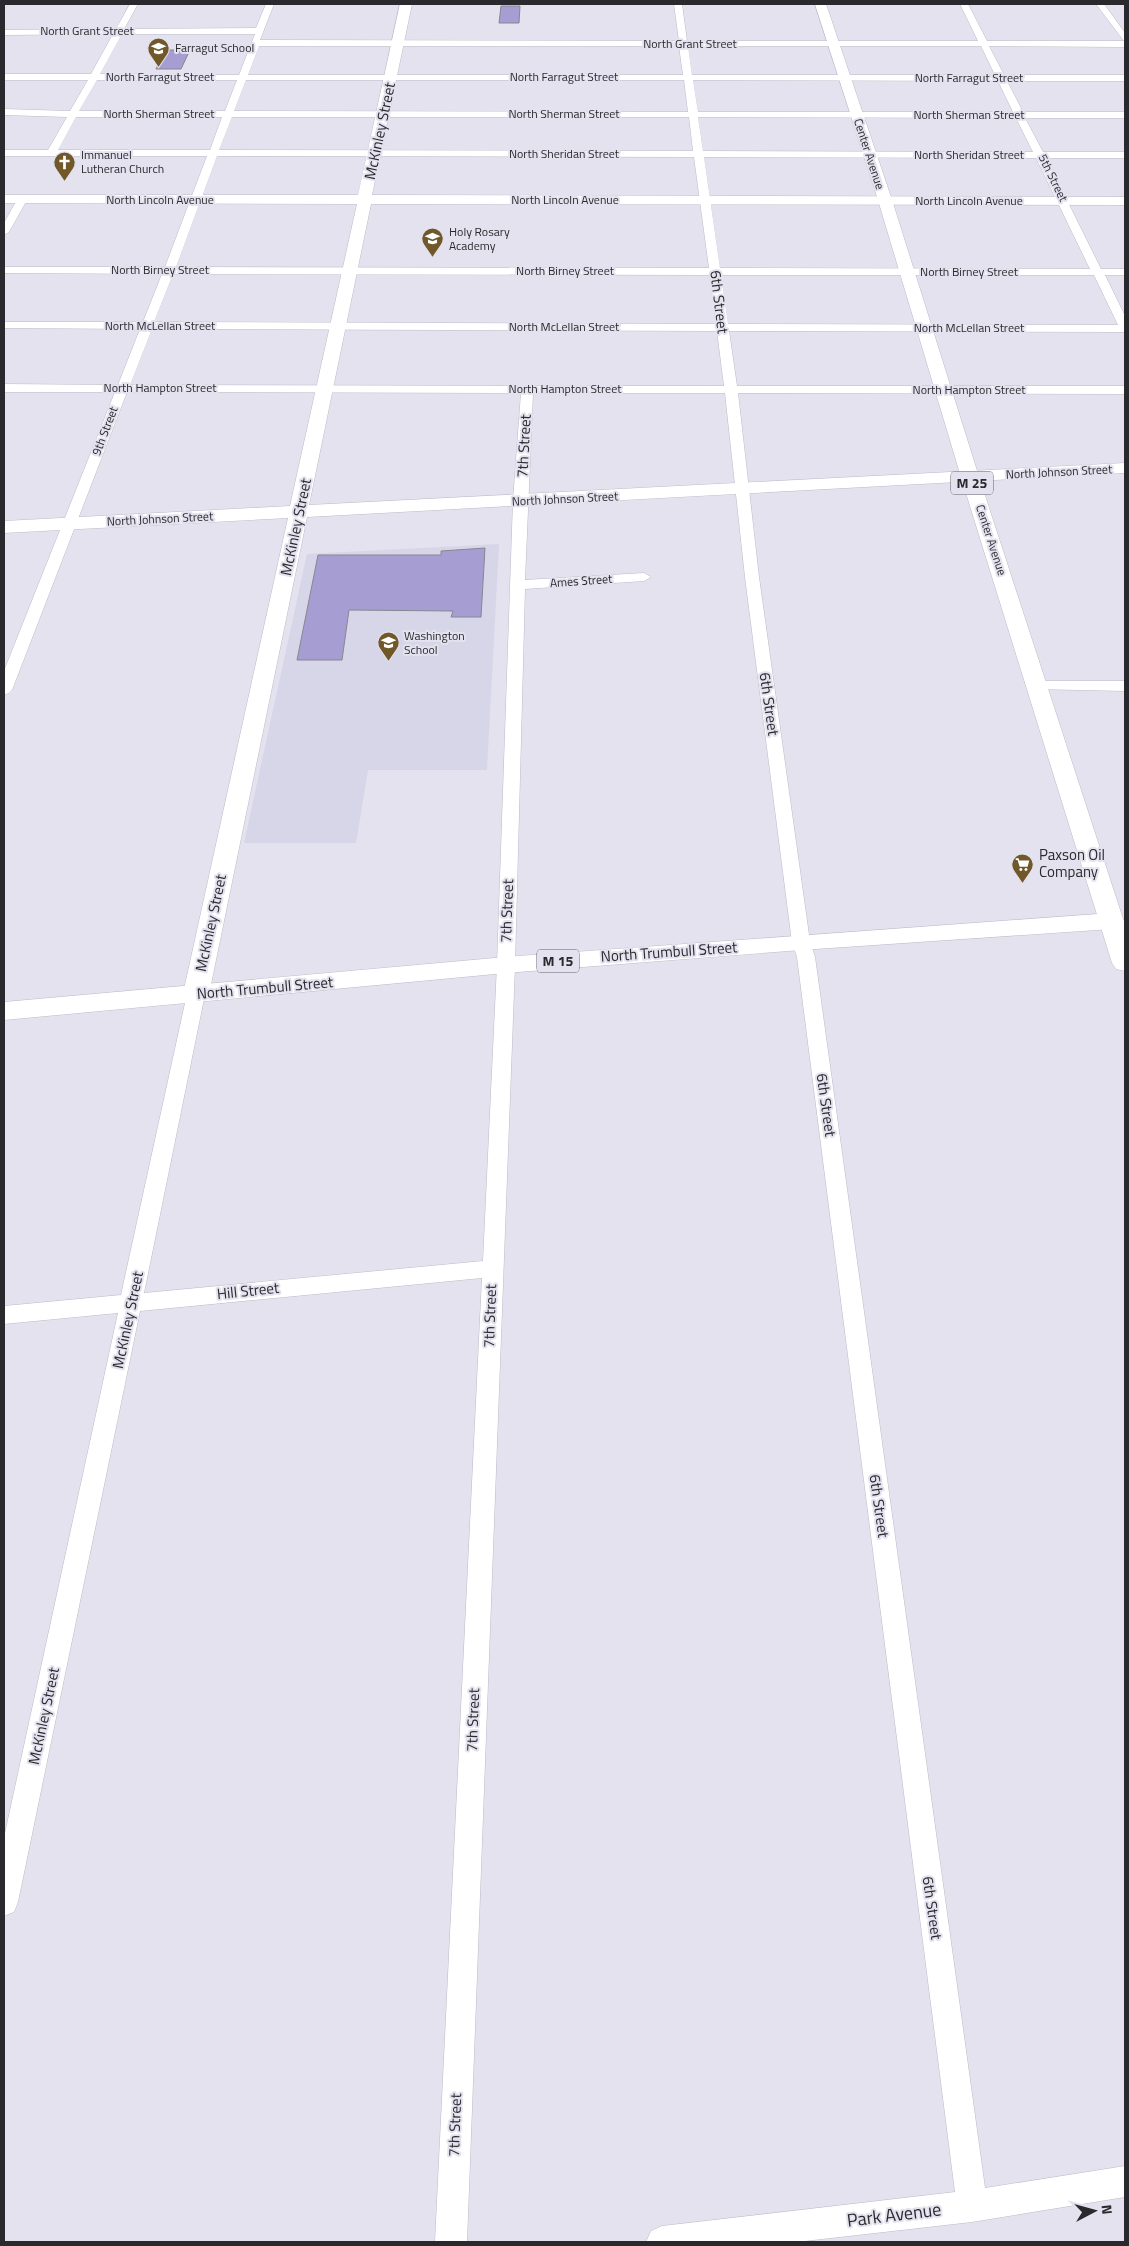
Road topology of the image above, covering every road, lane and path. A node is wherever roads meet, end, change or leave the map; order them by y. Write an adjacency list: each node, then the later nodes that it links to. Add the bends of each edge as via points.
1 (134, 4): 8 (street)
2 (270, 4): 9 (street, 9th Street)
3 (406, 4): 13 (main road, McKinley Street)
4 (678, 4): 14 (street, 6th Street)
5 (820, 4): 15 (main road, Center Avenue / M 25)
6 (964, 4): 16 (street, 5th Street)
7 (1100, 4): 11 (street)
8 (119, 31): 9 (street, North Grant Street); 10 (street, North Grant Street); 19 (street)
9 (260, 31): 12 (street, 9th Street)
10 (4, 32)
11 (1125, 39)
12 (255, 43): 13 (street, North Grant Street); 20 (street, 9th Street)
13 (398, 43): 14 (street, North Grant Street); 21 (main road, McKinley Street)
14 (684, 44): 15 (street, North Grant Street); 22 (street, 6th Street)
15 (832, 44): 16 (street, North Grant Street); 23 (main road, Center Avenue / M 25)
16 (985, 44): 17 (street, North Grant Street); 24 (street, 5th Street)
17 (1125, 44)
18 (4, 77): 19 (street, North Farragut Street)
19 (94, 77): 20 (street, North Farragut Street); 27 (street)
20 (242, 77): 21 (street, North Farragut Street); 28 (street, 9th Street)
21 (391, 77): 22 (street, North Farragut Street); 29 (main road, McKinley Street)
22 (689, 78): 23 (street, North Farragut Street); 30 (street, 6th Street)
23 (844, 78): 24 (street, North Farragut Street); 31 (main road, Center Avenue / M 25)
24 (1002, 78): 25 (street, North Farragut Street); 32 (street, 5th Street)
25 (1125, 78)
26 (4, 112): 27 (street, North Sherman Street)
27 (73, 114): 28 (street, North Sherman Street); 35 (street)
28 (228, 114): 29 (street, North Sherman Street); 36 (street, 9th Street)
29 (384, 114): 30 (street, North Sherman Street); 37 (main road, McKinley Street)
30 (693, 115): 31 (street, North Sherman Street); 38 (street, 6th Street)
31 (856, 115): 32 (street, North Sherman Street); 39 (main road, Center Avenue / M 25)
32 (1021, 115): 33 (street, North Sherman Street); 40 (street, 5th Street)
33 (1125, 115)
34 (4, 154): 35 (street, North Sheridan Street)
35 (51, 154): 36 (street, North Sheridan Street)
36 (212, 154): 37 (street, North Sheridan Street); 44 (street, 9th Street)
37 (375, 154): 38 (street, North Sheridan Street); 45 (main road, McKinley Street)
38 (699, 154): 39 (street, North Sheridan Street); 46 (street, 6th Street)
39 (869, 155): 40 (street, North Sheridan Street); 47 (main road, Center Avenue / M 25)
40 (1041, 155): 41 (street, North Sheridan Street); 48 (street, 5th Street)
41 (1125, 155)
42 (4, 200): 43 (main road, North Lincoln Avenue)
43 (22, 200): 44 (main road, North Lincoln Avenue); 50 (street)
44 (195, 200): 45 (main road, North Lincoln Avenue); 52 (street, 9th Street)
45 (364, 200): 46 (main road, North Lincoln Avenue); 53 (main road, McKinley Street)
46 (704, 200): 47 (main road, North Lincoln Avenue); 54 (street, 6th Street)
47 (885, 200): 48 (main road, North Lincoln Avenue); 55 (main road, Center Avenue / M 25)
48 (1064, 200): 49 (main road, North Lincoln Avenue); 56 (street, 5th Street)
49 (1125, 201)
50 (4, 232)
51 (4, 270): 52 (street, North Birney Street)
52 (169, 270): 53 (street, North Birney Street); 59 (street, 9th Street)
53 (351, 271): 54 (street, North Birney Street); 60 (main road, McKinley Street)
54 (715, 271): 55 (street, North Birney Street); 61 (street, 6th Street)
55 (906, 272): 56 (street, North Birney Street); 62 (main road, Center Avenue / M 25)
56 (1098, 272): 57 (street, North Birney Street); 63 (street, 5th Street)
57 (1125, 272)
58 (4, 325): 59 (street, North McLellan Street)
59 (147, 326): 60 (street, North McLellan Street); 65 (street, 9th Street)
60 (338, 326): 61 (street, North McLellan Street); 66 (main road, McKinley Street)
61 (722, 327): 62 (street, North McLellan Street); 68 (street, 6th Street)
62 (924, 328): 63 (street, North McLellan Street); 69 (main road, Center Avenue / M 25)
63 (1125, 328)
64 (4, 388): 65 (street, North Hampton Street)
65 (122, 388): 66 (street, North Hampton Street); 76 (street, 9th Street)
66 (325, 388): 67 (street, North Hampton Street); 75 (main road, McKinley Street)
67 (527, 389): 68 (street, North Hampton Street); 74 (street, 7th Street)
68 (731, 389): 69 (street, North Hampton Street); 73 (street, 6th Street)
69 (943, 390): 70 (street, North Hampton Street); 72 (main road, Center Avenue / M 25)
70 (1125, 390)
71 (1125, 468): 72 (main road, North Johnson Street)
72 (970, 477): 73 (main road, North Johnson Street); 80 (main road, Center Avenue / M 25)
73 (741, 489): 74 (main road, North Johnson Street); 84 (street, 6th Street)
74 (520, 501): 75 (main road, North Johnson Street); 79 (street, 7th Street)
75 (300, 512): 76 (main road, North Johnson Street); 87 (main road, McKinley Street)
76 (69, 523): 77 (main road, North Johnson Street); 82 (street, 9th Street)
77 (4, 527)
78 (644, 577): 79 (street, Ames Street)
79 (518, 585): 86 (street, 7th Street)
80 (1038, 686): 81 (street); 83 (main road, Center Avenue / M 25)
81 (1125, 686)
82 (4, 690)
83 (1119, 921): 84 (main road, North Trumbull Street / M 15); 85 (main road, Center Avenue / M 25)
84 (801, 942): 86 (main road, North Trumbull Street / M 15); 94 (street, 6th Street, via 807,967)
85 (1125, 963)
86 (506, 965): 87 (main road, North Trumbull Street / M 15); 89 (street, 7th Street)
87 (196, 994): 88 (main road, North Trumbull Street / M 15); 90 (street, McKinley Street)
88 (4, 1011)
89 (492, 1269): 90 (street, Hill Street); 95 (street, 7th Street)
90 (132, 1302): 91 (street, Hill Street); 92 (street, McKinley Street)
91 (4, 1316)
92 (4, 1902)
93 (1125, 2182): 94 (street, Park Avenue)
94 (972, 2206): 96 (street, Park Avenue)
95 (450, 2242)
96 (662, 2242)

